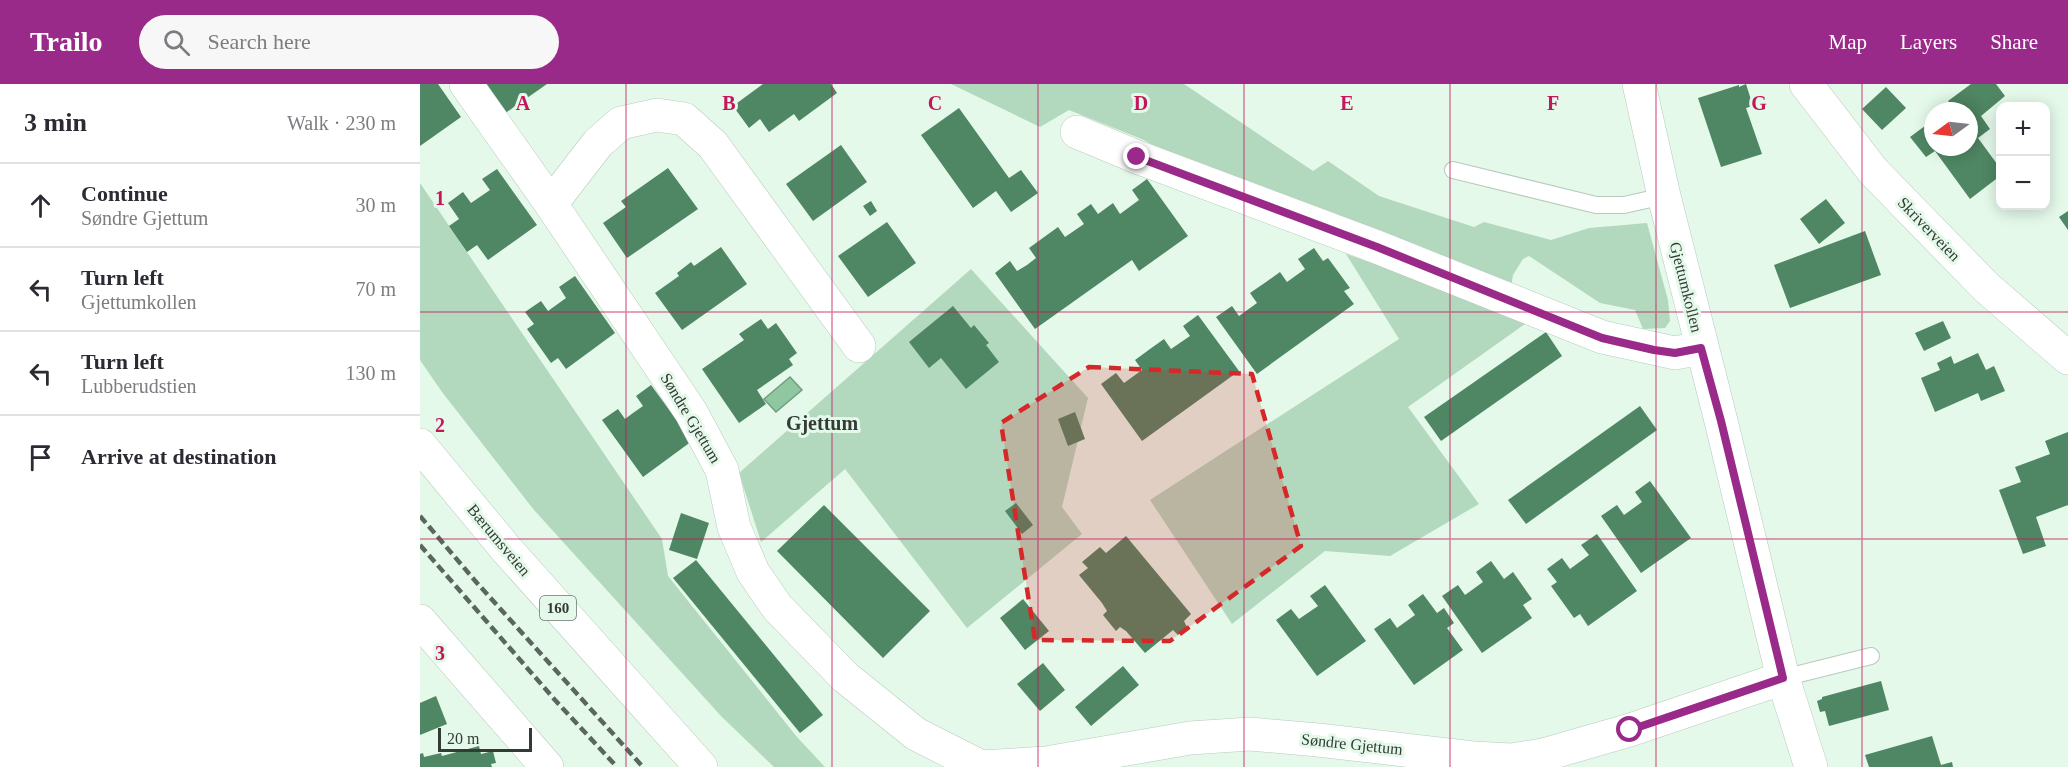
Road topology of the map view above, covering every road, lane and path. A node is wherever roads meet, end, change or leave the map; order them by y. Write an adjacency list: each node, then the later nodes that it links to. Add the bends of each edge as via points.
1 (466, 84): 7 (street, Søndre Gjettum)
2 (1639, 84): 6 (street, Gjettumkollen)
3 (1806, 84): 10 (street, Skriverveien, via 1873,171 1986,287)
4 (1077, 132): 9 (street, via 1602,338 1675,353)
5 (1453, 170): 6 (lane, via 1596,205 1624,205)
6 (1664, 196): 9 (street, Gjettumkollen)
7 (551, 204): 8 (street, via 598,143 621,123 657,115 684,119 713,145); 18 (street, Søndre Gjettum, via 691,412 722,470 734,528 753,572 777,607 845,677 916,734)
8 (859, 346)
9 (1701, 348): 14 (street, Gjettumkollen)
10 (2068, 358)
11 (420, 445): 17 (street, Bærumsveien / 160, via 507,550)
12 (420, 621): 16 (street)
13 (1871, 656): 14 (lane)
14 (1783, 678): 15 (street, Søndre Gjettum, via 1630,730); 19 (street, Gjettumkollen)
15 (1575, 756): 18 (street, Søndre Gjettum, via 1473,758 1250,734 1190,738 1046,763)
16 (546, 767)
17 (701, 767)
18 (982, 767)
19 (1811, 767)

